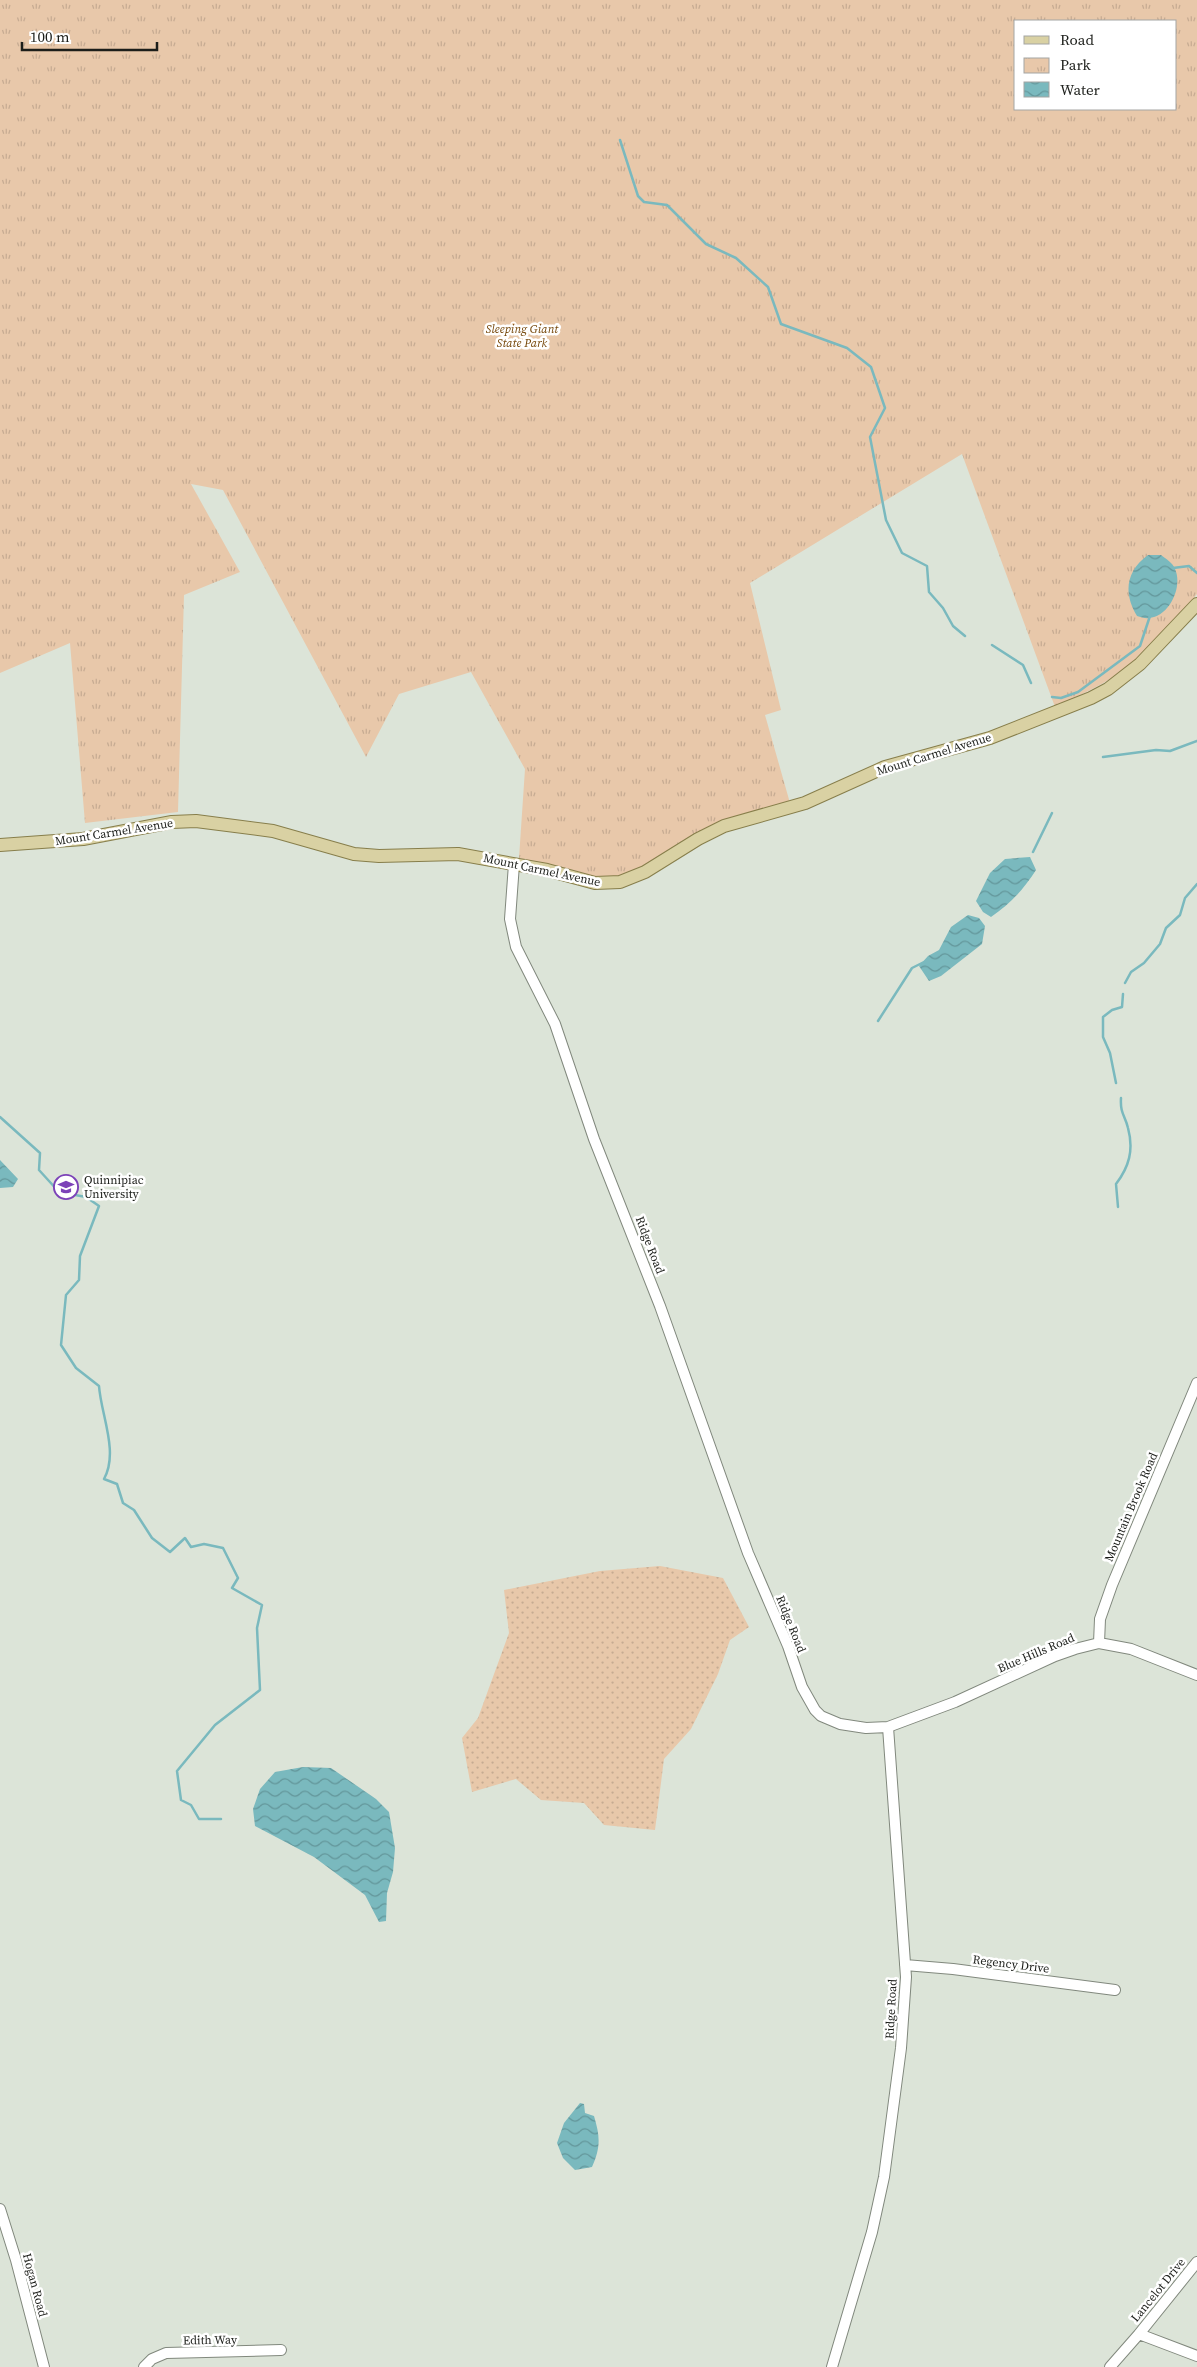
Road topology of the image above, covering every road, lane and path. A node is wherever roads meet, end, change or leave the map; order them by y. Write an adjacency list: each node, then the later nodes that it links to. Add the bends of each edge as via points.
1 (1197, 604): 3 (main road, Mount Carmel Avenue, via 1140,664 1091,698 972,744 885,767 805,803 724,826 645,872 620,882 594,883)
2 (0, 845): 3 (main road, Mount Carmel Avenue, via 83,839 184,821 264,829 367,856 449,853)
3 (514, 864): 7 (street, Ridge Road, via 510,919 516,947 555,1024 594,1139 802,1687 815,1710 833,1722)
4 (1197, 1383): 5 (street, Mountain Brook Road, via 1112,1585 1100,1619)
5 (1099, 1643): 6 (street, Blue Hills Road, via 1131,1649); 7 (street, Blue Hills Road, via 1055,1656 955,1702)
6 (1197, 1675)
7 (888, 1728): 8 (street, Ridge Road)
8 (905, 1965): 9 (street, Regency Drive); 17 (street, Ridge Road, via 901,2048 884,2177 872,2232)
9 (1115, 1990)
10 (0, 2210): 15 (street, Hogan Road)
11 (1197, 2262): 12 (street, Lancelot Drive)
12 (1139, 2334): 14 (street, Lancelot Drive); 18 (street, Lancelot Drive)
13 (281, 2350): 16 (street, Edith Way, via 166,2354 152,2359)
14 (1197, 2356)
15 (44, 2367)
16 (144, 2367)
17 (832, 2367)
18 (1110, 2367)

